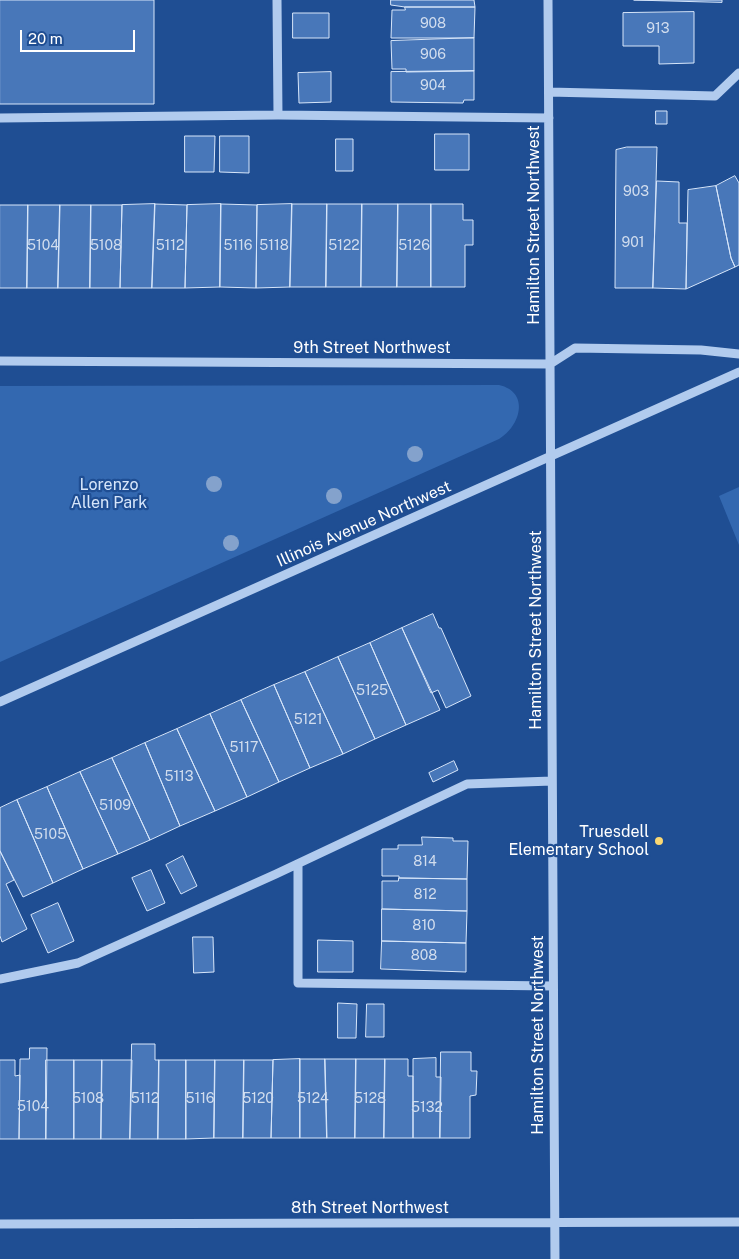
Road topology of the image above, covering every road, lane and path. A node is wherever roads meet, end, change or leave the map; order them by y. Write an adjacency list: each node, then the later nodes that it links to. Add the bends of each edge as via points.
1 (277, 0): 5 (street)
2 (548, 0): 4 (street, Hamilton Street Northwest)
3 (739, 73): 4 (street, via 714,96)
4 (548, 92): 7 (street, Hamilton Street Northwest)
5 (278, 115): 6 (street); 7 (street)
6 (0, 118)
7 (549, 118): 10 (street, Hamilton Street Northwest)
8 (739, 354): 10 (street, via 700,350 575,348)
9 (0, 362): 10 (street, 9th Street Northwest)
10 (550, 364): 12 (street, Hamilton Street Northwest)
11 (739, 372): 12 (street, Illinois Avenue Northwest)
12 (550, 457): 13 (street, Illinois Avenue Northwest); 14 (street, Hamilton Street Northwest)
13 (0, 702)
14 (552, 781): 15 (street, via 467,784); 17 (street, Hamilton Street Northwest)
15 (298, 864): 16 (street, via 78,963); 17 (street, via 298,983)
16 (0, 979)
17 (553, 986): 19 (street, Hamilton Street Northwest)
18 (739, 1222): 19 (street, 8th Street Northwest)
19 (555, 1223): 20 (street, 8th Street Northwest); 21 (street, Hamilton Street Northwest)
20 (0, 1224)
21 (555, 1259)

